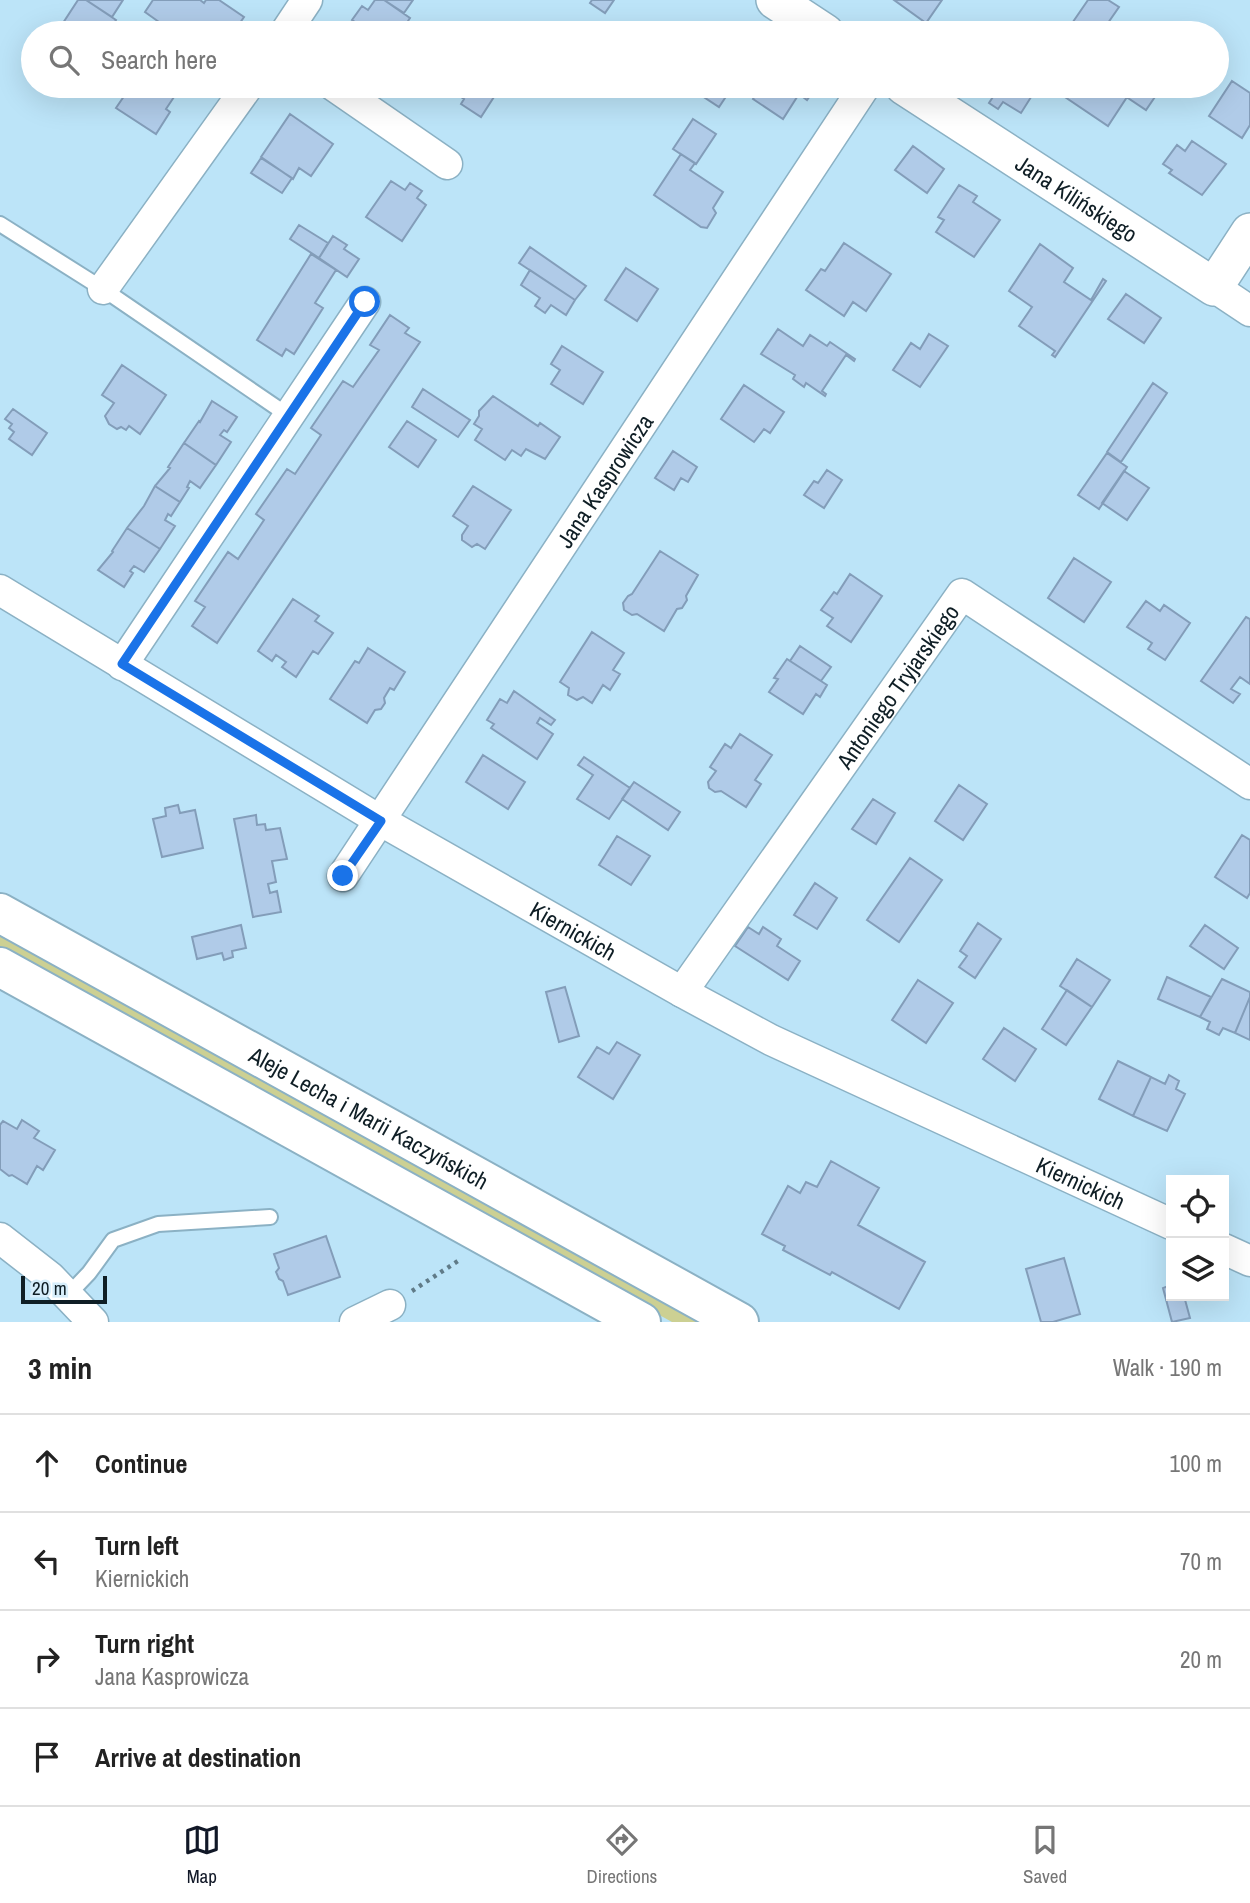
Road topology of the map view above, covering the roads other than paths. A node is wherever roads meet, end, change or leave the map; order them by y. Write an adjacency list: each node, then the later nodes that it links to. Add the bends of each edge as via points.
1 (307, 0): 3 (street)
2 (775, 0): 4 (street)
3 (293, 21)
4 (807, 21)
5 (239, 98): 13 (street)
6 (351, 98): 9 (street)
7 (857, 98): 20 (street, Jana Kasprowicza)
8 (923, 98): 12 (street, Jana Kilińskiego)
9 (447, 164)
10 (0, 224): 13 (lane)
11 (1250, 232): 12 (street)
12 (1214, 286): 15 (street, Jana Kilińskiego)
13 (103, 289): 16 (lane)
14 (365, 302): 16 (street)
15 (1250, 311)
16 (289, 416): 18 (street)
17 (0, 590): 18 (street, Kiernickich)
18 (122, 664): 20 (street, Kiernickich)
19 (1250, 784): 24 (street, Antoniego Tryjarskiego, via 962,594)
20 (381, 821): 21 (street, Jana Kasprowicza); 24 (street, Kiernickich)
21 (343, 876)
22 (0, 913): 35 (main road, Aleje Lecha i Marii Kaczyńskich)
23 (0, 967): 34 (main road, Aleje Lecha i Marii Kaczyńskich)
24 (682, 992): 26 (street, Kiernickich, via 771,1040)
25 (270, 1217): 30 (lane, via 158,1224 113,1240)
26 (1166, 1222)
27 (0, 1238): 30 (street)
28 (1229, 1250): 29 (street)
29 (1250, 1261)
30 (69, 1294): 32 (street)
31 (390, 1305): 33 (street)
32 (93, 1322)
33 (355, 1322)
34 (641, 1322)
35 (739, 1322)

